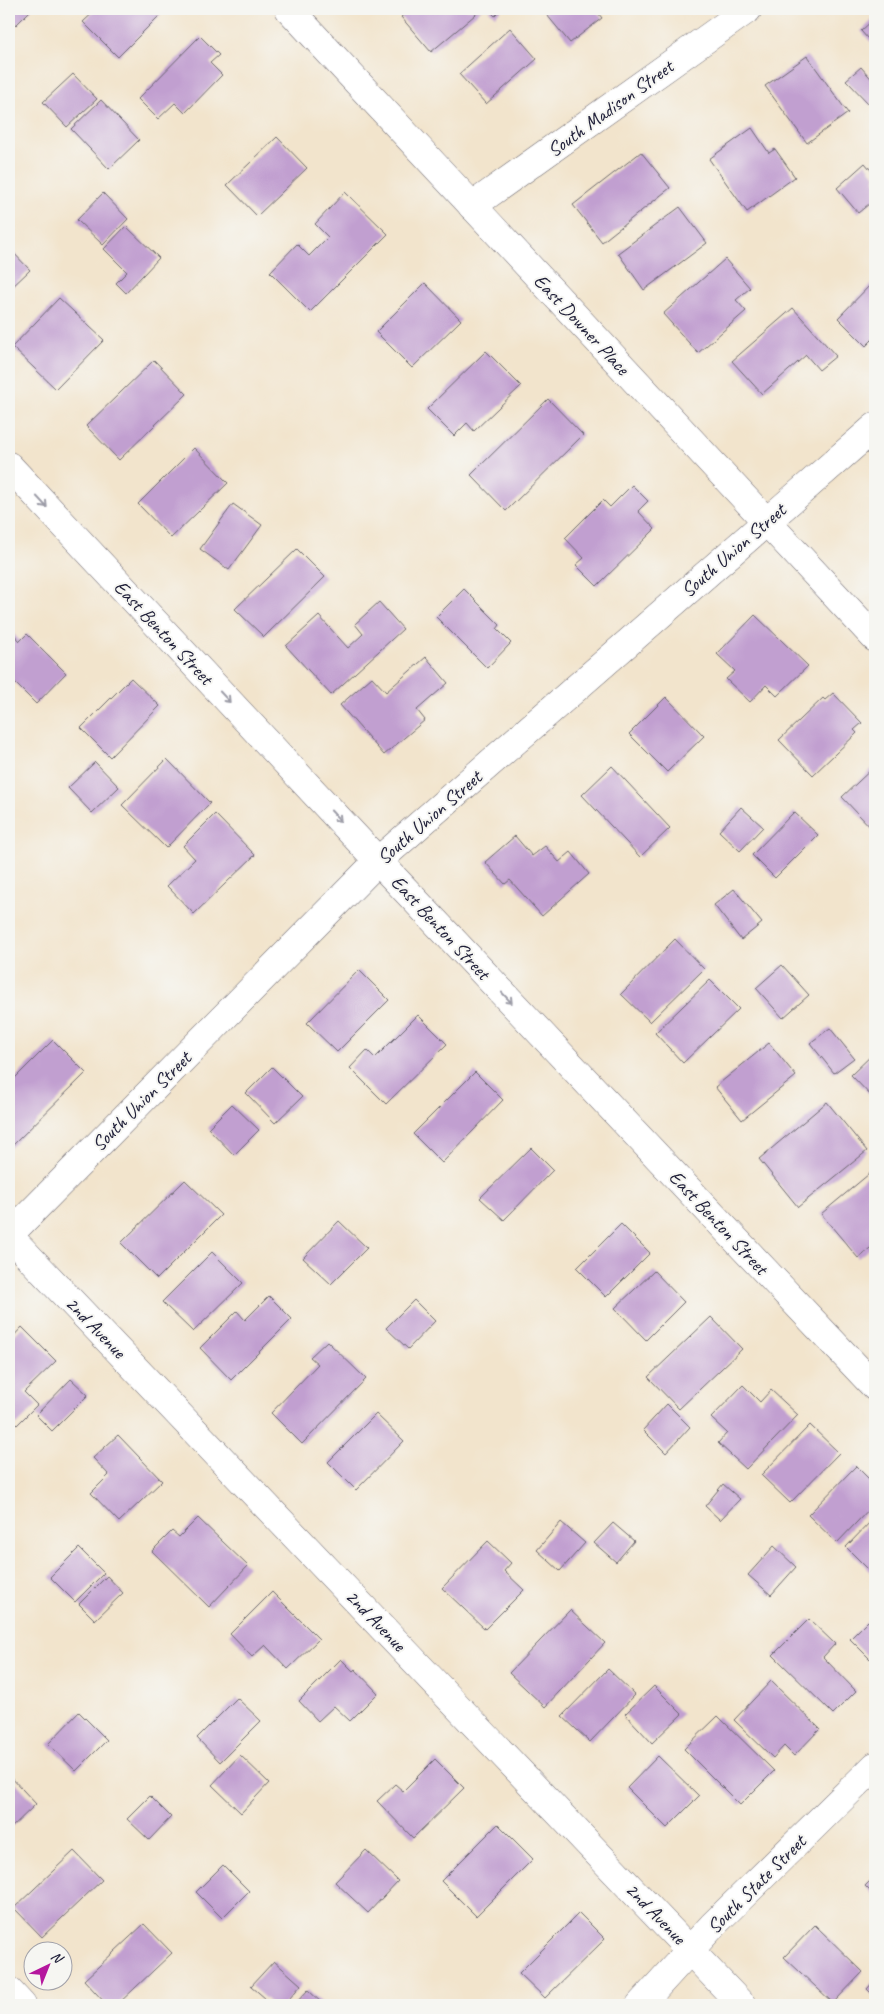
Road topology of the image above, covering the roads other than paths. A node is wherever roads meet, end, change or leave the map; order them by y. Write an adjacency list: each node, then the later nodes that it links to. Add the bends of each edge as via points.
1 (289, 9): 3 (street, East Downer Place)
2 (748, 9): 3 (street, South Madison Street)
3 (472, 206): 6 (street, East Downer Place)
4 (875, 427): 6 (street, South Union Street)
5 (9, 466): 8 (street, East Benton Street, one-way to 8)
6 (766, 522): 7 (street, East Downer Place); 8 (street, South Union Street)
7 (875, 638)
8 (378, 861): 9 (street, South Union Street); 10 (street, East Benton Street, one-way to 10)
9 (9, 1236): 12 (street, 2nd Avenue)
10 (875, 1387)
11 (875, 1766): 12 (street, South State Street)
12 (690, 1949): 15 (street, South State Street); 16 (street, 2nd Avenue)
13 (9, 1991): 14 (street)
14 (22, 2005)
15 (640, 2005)
16 (742, 2005)

